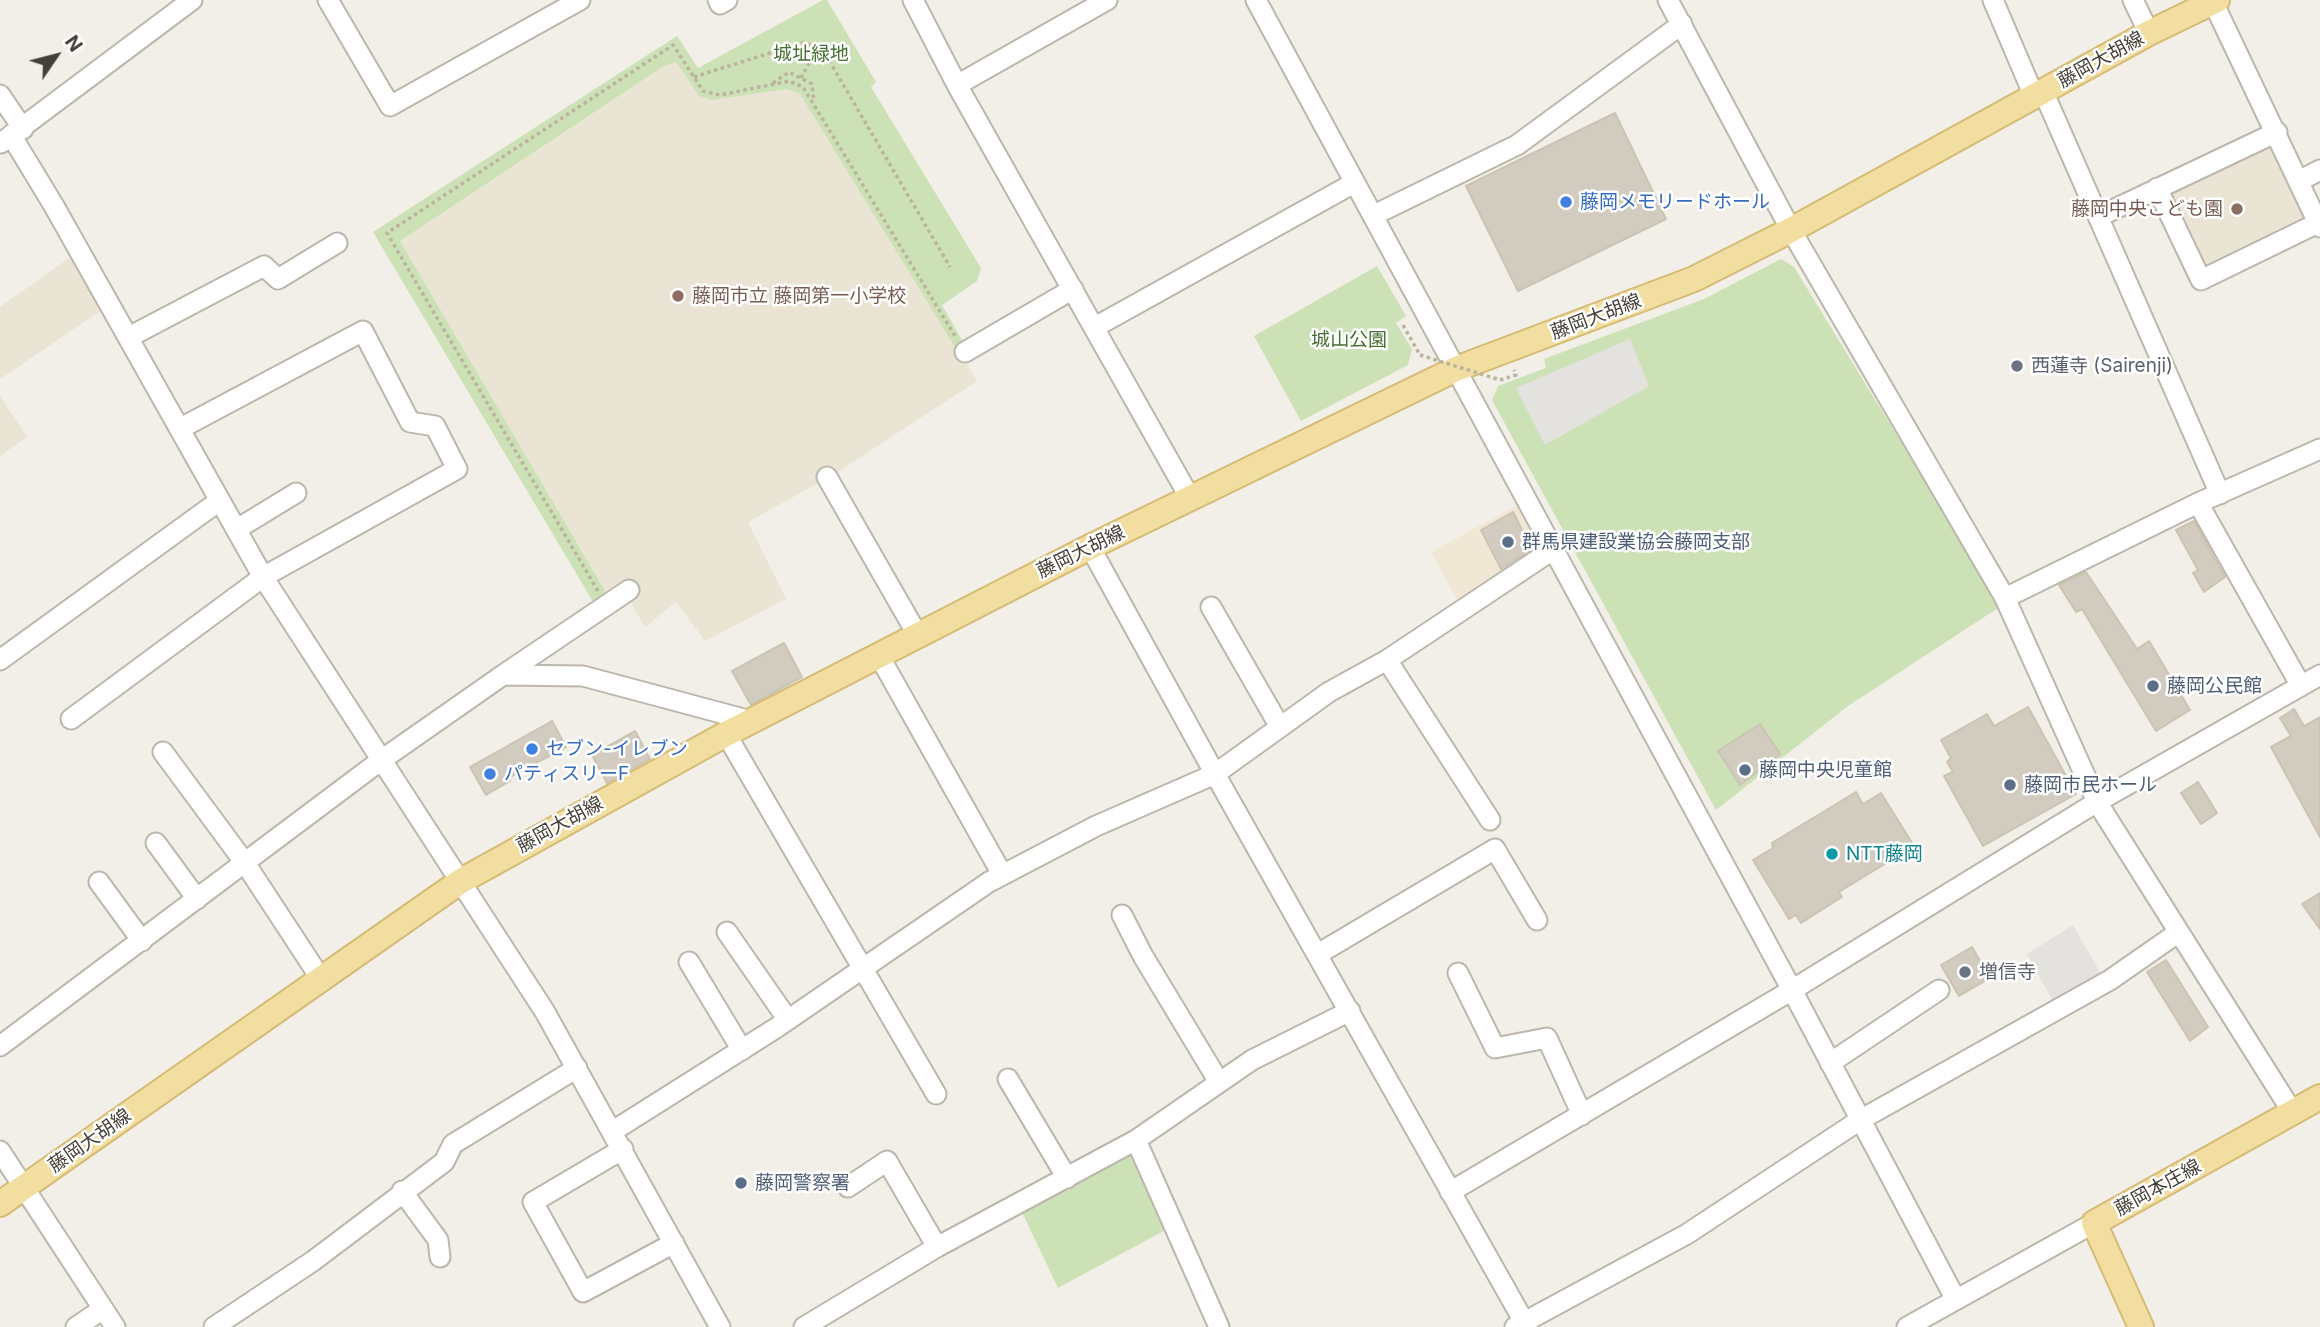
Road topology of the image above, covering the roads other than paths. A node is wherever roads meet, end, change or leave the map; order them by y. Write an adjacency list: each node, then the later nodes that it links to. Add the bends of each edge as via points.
1 (192, 0): 19 (street)
2 (328, 0): 3 (street, via 390,106)
3 (580, 0)
4 (718, 0): 5 (street, via 720,4)
5 (727, 0)
6 (913, 0): 15 (street)
7 (1107, 0): 15 (street)
8 (1256, 0): 22 (street)
9 (1668, 0): 13 (street)
10 (1993, 0): 16 (street)
11 (2133, 0): 14 (street)
12 (2215, 1): 14 (main road, 藤岡大胡線); 18 (street)
13 (1682, 24): 24 (street, via 1517,145); 27 (street)
14 (2149, 33): 16 (main road, 藤岡大胡線)
15 (957, 85): 29 (street)
16 (2038, 94): 25 (street); 27 (main road, 藤岡大胡線)
17 (0, 95): 19 (street)
18 (2277, 132): 21 (street); 23 (street)
19 (11, 136): 31 (street)
20 (2320, 170): 21 (street)
21 (2299, 181): 26 (street)
22 (1354, 183): 24 (street); 30 (street)
23 (2157, 188): 25 (street); 26 (street, via 2201,280)
24 (1374, 215): 33 (street)
25 (2101, 216): 38 (street)
26 (2319, 225)
27 (1791, 230): 33 (main road, 藤岡大胡線, via 1694,279); 47 (street)
28 (337, 243): 31 (street, via 278,279 264,266)
29 (1073, 289): 30 (street); 32 (street)
30 (1095, 327): 39 (street)
31 (129, 337): 34 (street)
32 (965, 352)
33 (1457, 369): 39 (main road, 藤岡大胡線); 44 (street)
34 (181, 428): 40 (street); 45 (street, via 363,331 410,422 435,426 457,469)
35 (2320, 449): 38 (street)
36 (827, 477): 49 (street)
37 (296, 493): 42 (street)
38 (2220, 494): 41 (street)
39 (1190, 498): 43 (main road, 藤岡大胡線)
40 (219, 501): 42 (street); 51 (street)
41 (2198, 503): 47 (street); 55 (street)
42 (237, 529): 45 (street)
43 (1090, 547): 49 (main road, 藤岡大胡線); 62 (street)
44 (1554, 549): 52 (street); 81 (street)
45 (264, 577): 56 (street); 61 (street)
46 (629, 590): 53 (street)
47 (2005, 598): 63 (street)
48 (1210, 607): 58 (street)
49 (917, 634): 50 (main road, 藤岡大胡線)
50 (878, 654): 57 (main road, 藤岡大胡線); 67 (street)
51 (0, 660)
52 (1387, 660): 58 (street, via 1329,692); 64 (street)
53 (503, 675): 57 (street, via 583,676); 61 (street)
54 (2320, 676): 55 (street)
55 (2301, 686): 63 (street)
56 (71, 719)
57 (751, 721): 59 (main road, 藤岡大胡線)
58 (1280, 727): 62 (street)
59 (726, 734): 68 (main road, 藤岡大胡線); 78 (street)
60 (163, 752): 66 (street)
61 (380, 761): 66 (street); 68 (street)
62 (1215, 774): 67 (street, via 1096,826); 76 (street)
63 (2097, 802): 74 (street); 81 (street)
64 (1490, 820)
65 (156, 844): 70 (street)
66 (245, 863): 70 (street); 80 (street)
67 (1002, 874): 78 (street)
68 (461, 881): 80 (main road, 藤岡大胡線); 88 (street)
69 (99, 882): 75 (street)
70 (197, 900): 75 (street)
71 (1122, 915): 90 (street)
72 (1536, 920): 76 (street, via 1495,849)
73 (727, 932): 84 (street)
74 (2179, 932): 93 (street); 95 (street, via 2110,980)
75 (142, 941): 85 (street)
76 (1318, 954): 83 (street)
77 (689, 962): 86 (street)
78 (862, 969): 84 (street); 91 (street)
79 (1458, 973): 94 (street, via 1495,1048 1547,1038)
80 (321, 979): 101 (main road, 藤岡大胡線)
81 (1792, 990): 87 (street); 94 (street)
82 (1939, 990): 87 (street)
83 (1350, 1011): 90 (street, via 1252,1060); 104 (street)
84 (788, 1020): 86 (street)
85 (0, 1046)
86 (742, 1050): 96 (street)
87 (1830, 1063): 95 (street)
88 (577, 1068): 96 (street); 103 (street, via 453,1144 444,1162)
89 (1008, 1079): 100 (street)
90 (1219, 1082): 97 (street)
91 (936, 1094)
92 (2320, 1097): 93 (main road, 藤岡本庄線)
93 (2293, 1113): 106 (main road, 藤岡本庄線)
94 (1583, 1115): 104 (street)
95 (1860, 1120): 110 (street); 112 (street, via 1687,1234)
96 (613, 1130): 98 (street)
97 (1136, 1140): 100 (street); 118 (street)
98 (623, 1149): 107 (street); 107 (street, via 533,1202 583,1292)
99 (0, 1151): 101 (street)
100 (1067, 1178): 108 (street)
101 (24, 1187): 105 (main road, 藤岡大胡線); 111 (street)
102 (848, 1187): 108 (street, via 887,1161)
103 (402, 1192): 109 (street, via 438,1240); 115 (street, via 313,1261)
104 (1450, 1192): 112 (street)
105 (0, 1204)
106 (2094, 1223): 110 (street); 120 (main road, 藤岡本庄線)
107 (674, 1242): 116 (street)
108 (937, 1247): 117 (street)
109 (440, 1257)
110 (1955, 1298): 119 (street)
111 (103, 1309): 113 (street); 114 (street)
112 (1522, 1325)
113 (76, 1327)
114 (115, 1327)
115 (214, 1327)
116 (720, 1327)
117 (804, 1327)
118 (1219, 1327)
119 (1907, 1327)
120 (2141, 1327)

